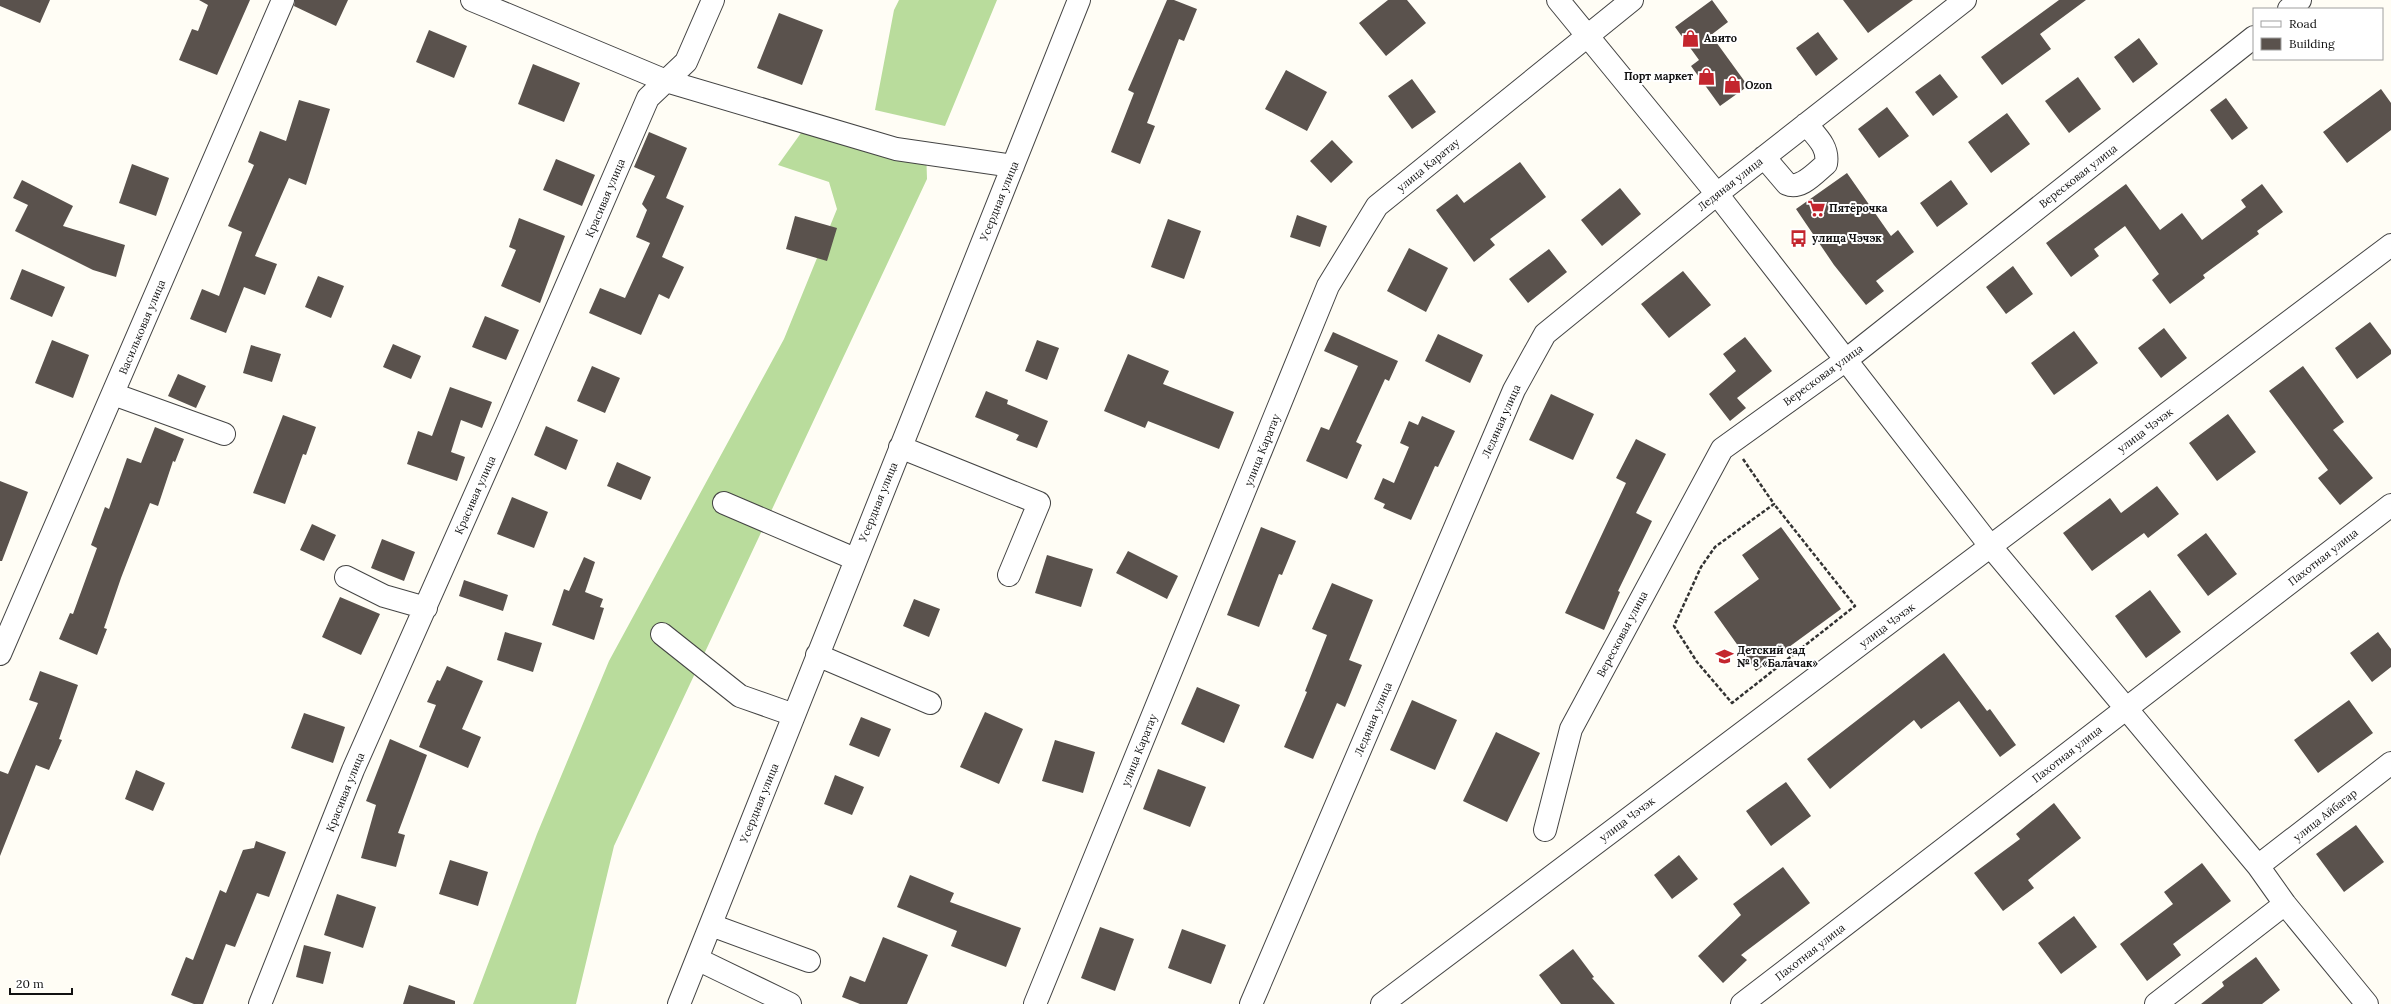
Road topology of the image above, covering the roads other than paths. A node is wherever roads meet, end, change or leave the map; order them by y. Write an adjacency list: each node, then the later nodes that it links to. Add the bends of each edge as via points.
1 (283, 0): 19 (street, Васильковая улица)
2 (472, 0): 12 (street)
3 (713, 0): 12 (street, Красивая улица, via 686,62)
4 (1079, 0): 15 (street, Усердная улица)
5 (1558, 0): 10 (street)
6 (1632, 0): 10 (street, улица Каратау)
7 (1965, 0): 13 (street, Ледяная улица)
8 (2300, 0): 9 (street)
9 (2290, 8)
10 (1586, 35): 16 (street); 45 (street, улица Каратау, via 1377,206 1328,286)
11 (2253, 37): 18 (street, Вересковая улица)
12 (666, 81): 15 (street, via 896,149); 28 (street, Красивая улица, via 648,98)
13 (1806, 124): 14 (street, Ледяная улица); 14 (street, via 1824,146 1827,154 1826,164 1799,186 1787,184)
14 (1764, 157): 16 (street, Ледяная улица)
15 (1013, 166): 21 (street, Усердная улица)
16 (1717, 194): 18 (street); 46 (street, Ледяная улица, via 1545,334 1514,390)
17 (2391, 245): 24 (street, улица Чэчэк)
18 (1846, 360): 24 (street); 36 (street, Вересковая улица, via 1722,449 1571,729)
19 (113, 394): 20 (street); 30 (street, Васильковая улица)
20 (224, 434)
21 (900, 447): 25 (street, Усердная улица); 26 (street, via 1039,503)
22 (724, 503): 25 (street)
23 (2391, 504): 33 (street, Пахотная улица)
24 (1991, 546): 33 (street); 47 (street, улица Чэчэк)
25 (855, 559): 31 (street, Усердная улица)
26 (1009, 575)
27 (346, 577): 28 (street, via 384,596)
28 (426, 608): 42 (street, Красивая улица, via 353,770)
29 (662, 634): 34 (street, via 740,696)
30 (0, 654)
31 (818, 655): 32 (street); 34 (street, Усердная улица)
32 (930, 702)
33 (2126, 708): 37 (street); 48 (street, Пахотная улица)
34 (794, 716): 39 (street, Усердная улица)
35 (2391, 763): 37 (street, улица Айбагар)
36 (1545, 830)
37 (2258, 866): 38 (street)
38 (2285, 904): 49 (street); 50 (street)
39 (711, 925): 40 (street, Усердная улица); 41 (street)
40 (698, 959): 43 (street, Усердная улица); 44 (street)
41 (809, 961)
42 (260, 1004)
43 (679, 1004)
44 (790, 1004)
45 (1036, 1004)
46 (1251, 1004)
47 (1382, 1004)
48 (1742, 1004)
49 (2156, 1004)
50 (2367, 1004)

